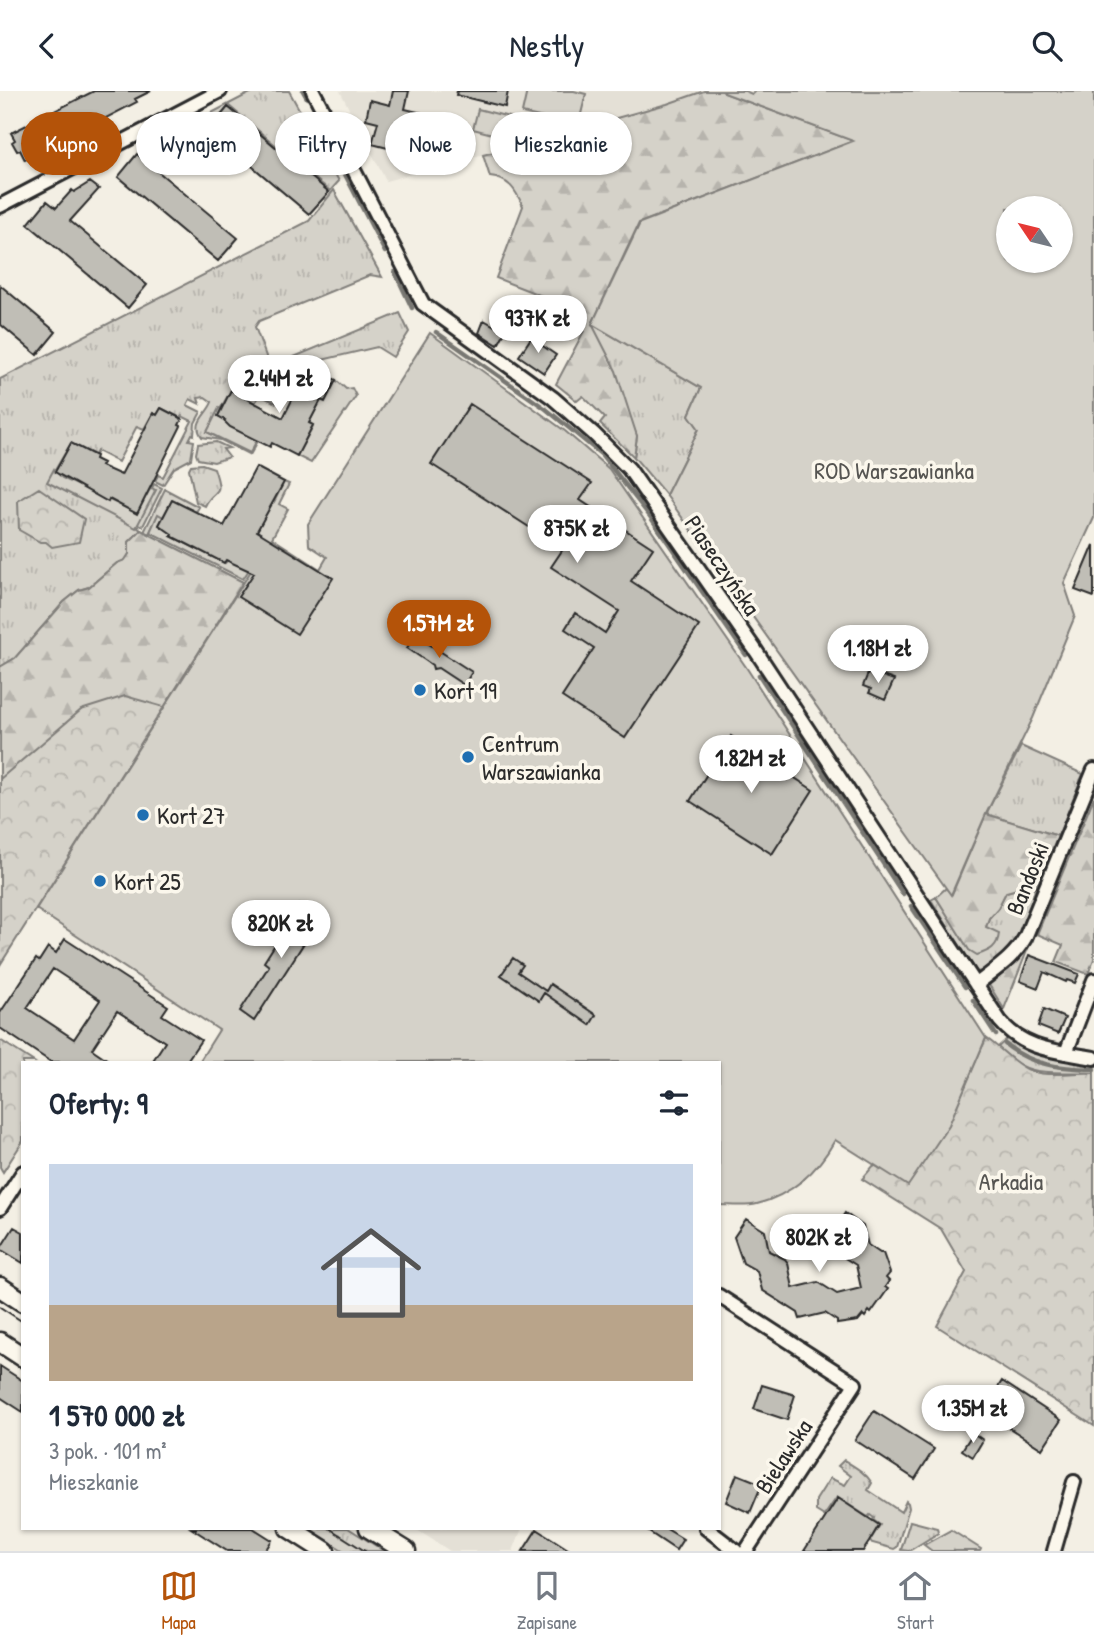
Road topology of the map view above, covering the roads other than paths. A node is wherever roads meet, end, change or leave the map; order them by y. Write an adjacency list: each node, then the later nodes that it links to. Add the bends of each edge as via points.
1 (220, 91): 3 (street)
2 (313, 91): 6 (street, Piaseczyńska, via 423,304 553,398 629,469 756,651)
3 (0, 206)
4 (1094, 770): 6 (street, Bandoski, via 1025,938 1009,960)
5 (1094, 980): 7 (street)
6 (976, 985): 7 (street, Piaseczyńska, via 1013,1035 1029,1045)
7 (1066, 1053): 8 (street, Piaseczyńska)
8 (1094, 1058)
9 (21, 1175): 10 (street)
10 (0, 1208)
11 (0, 1287): 13 (main road)
12 (721, 1297): 23 (street, Bielawska, via 855,1384)
13 (21, 1301)
14 (0, 1342): 15 (main road)
15 (21, 1356)
16 (1074, 1482): 24 (street)
17 (292, 1530): 20 (main road)
18 (372, 1530): 21 (main road)
19 (709, 1530): 22 (street)
20 (325, 1551)
21 (406, 1551)
22 (736, 1551)
23 (746, 1551)
24 (1054, 1551)

